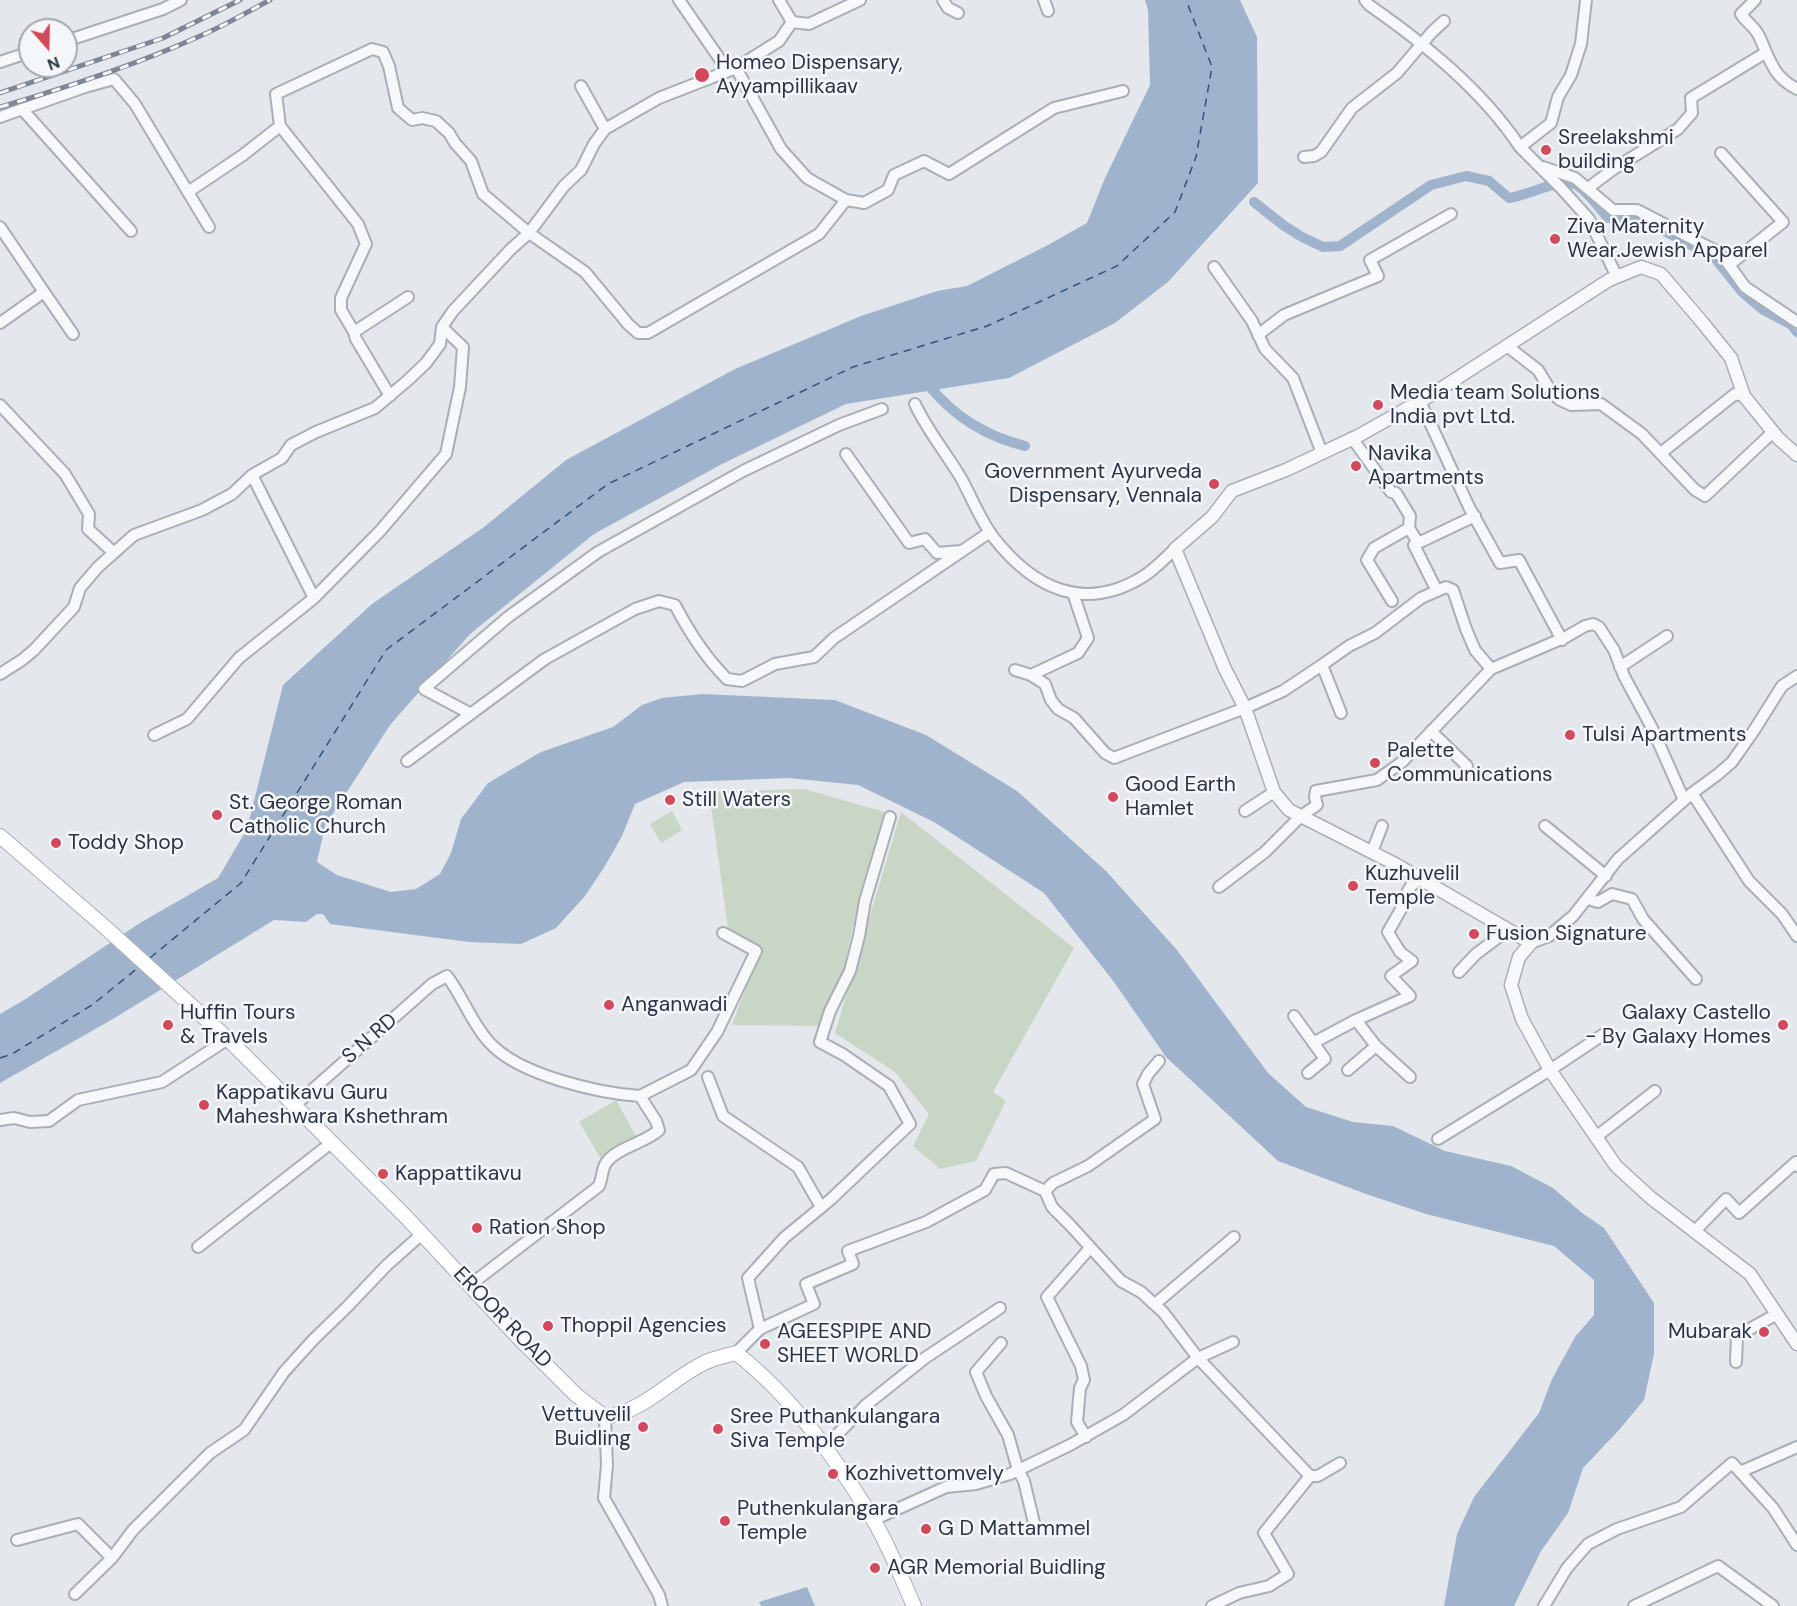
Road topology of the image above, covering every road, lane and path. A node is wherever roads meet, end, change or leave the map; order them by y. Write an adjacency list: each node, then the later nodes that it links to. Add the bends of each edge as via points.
1 (181, 0): 14 (street)
2 (679, 0): 19 (street)
3 (779, 0): 13 (street)
4 (860, 0): 13 (street, via 809,24)
5 (943, 0): 11 (street)
6 (1044, 0): 10 (street)
7 (1365, 0): 15 (street)
8 (1586, 0): 27 (street, via 1581,44 1551,123)
9 (1755, 0): 16 (street, via 1741,14 1758,33)
10 (1048, 11)
11 (958, 13)
12 (1444, 21): 15 (street)
13 (792, 22): 19 (street, via 779,41)
14 (78, 37)
15 (1421, 45): 27 (street, via 1502,121); 29 (street, via 1397,74 1352,108 1321,152)
16 (1765, 53): 21 (street, via 1785,82); 31 (street, via 1691,98 1692,114 1678,129)
17 (18, 56): 18 (street)
18 (0, 62)
19 (732, 70): 26 (street, via 659,98); 33 (street, via 781,149 807,178)
20 (581, 86): 26 (street)
21 (1797, 90)
22 (1123, 91): 33 (street, via 1054,108 949,174 924,161 894,175 888,190 864,204)
23 (22, 109): 24 (street); 32 (street, via 114,79 135,104); 37 (street)
24 (0, 117)
25 (280, 126): 32 (street); 38 (street, via 276,94 372,49 382,52 398,108 412,120 436,121 449,133 471,161 483,194); 47 (street, via 358,224 366,244 341,298 341,310)
26 (605, 129): 38 (street, via 581,170 564,186)
27 (1520, 147): 30 (street)
28 (1721, 153): 39 (street, via 1783,222)
29 (1304, 157)
30 (1539, 166): 31 (street, via 1575,178); 41 (street, via 1589,219)
31 (1588, 188): 39 (street, via 1612,210 1637,210 1716,251)
32 (188, 192): 36 (street)
33 (846, 200): 38 (street, via 819,234 648,333 638,333 585,272)
34 (1451, 214): 49 (street, via 1370,260 1378,276 1284,315)
35 (0, 227): 42 (street)
36 (209, 227)
37 (131, 231)
38 (530, 233): 46 (street, via 466,296)
39 (1729, 265): 44 (street, via 1746,287)
40 (1214, 267): 49 (street)
41 (1617, 277): 50 (street); 52 (street, via 1641,267 1661,274 1731,358)
42 (44, 292): 45 (street); 48 (street)
43 (408, 297): 47 (street)
44 (1797, 322)
45 (0, 323)
46 (442, 327): 51 (street, via 440,344 426,363); 73 (street, via 462,347 460,387 446,454 380,531)
47 (354, 332): 51 (street)
48 (74, 334)
49 (1258, 335): 59 (street, via 1265,349 1293,378)
50 (1507, 346): 53 (street); 60 (street, via 1538,370 1560,400 1571,405 1601,404)
51 (390, 396): 63 (street, via 375,408 291,445 282,458)
52 (1744, 396): 57 (street); 60 (street, via 1735,394)
53 (1420, 401): 58 (street); 64 (street)
54 (915, 404): 66 (street)
55 (0, 405): 70 (street, via 65,474 89,514 88,529)
56 (882, 409): 86 (street, via 743,471 598,552 508,617 424,689)
57 (1773, 432): 60 (street, via 1705,496); 62 (street)
58 (1352, 438): 59 (street); 65 (street, via 1391,492 1396,493 1410,516)
59 (1322, 453): 68 (street, via 1232,491 1212,517)
60 (1661, 453)
61 (846, 454): 69 (street, via 909,543 925,539 938,553)
62 (1797, 455)
63 (252, 475): 70 (street, via 232,494 202,510 134,535); 73 (street)
64 (1475, 516): 67 (street); 76 (street, via 1500,563 1520,560)
65 (1410, 528): 67 (street, via 1418,540); 74 (street, via 1374,548 1367,560)
66 (990, 532): 69 (street); 72 (street, via 1036,579 1058,590)
67 (1414, 545): 71 (street)
68 (1175, 549): 72 (street, via 1145,575 1110,592); 84 (street)
69 (961, 551): 86 (street, via 834,638 814,657 776,664 742,681 727,679 675,605 659,601 635,609 544,658)
70 (113, 552): 81 (street, via 80,588 74,607 34,650)
71 (1437, 591): 77 (street); 79 (street, via 1446,587 1453,590 1476,650)
72 (1073, 592): 82 (street, via 1088,638 1078,653)
73 (314, 598): 88 (street, via 239,658 187,719)
74 (1392, 601)
75 (1666, 636): 78 (street)
76 (1562, 640): 78 (street, via 1593,624 1599,627); 79 (street)
77 (1322, 665): 84 (street, via 1283,691); 85 (street)
78 (1620, 667): 92 (street)
79 (1491, 669): 87 (street)
80 (1015, 670): 82 (street)
81 (0, 674)
82 (1031, 675): 84 (street, via 1045,684 1058,710 1074,718 1114,758)
83 (1797, 676): 92 (street, via 1782,686 1732,762)
84 (1245, 708): 91 (street)
85 (1341, 713)
86 (471, 714): 89 (street)
87 (1431, 731): 90 (street); 94 (street, via 1402,762 1377,780 1316,791 1317,805)
88 (154, 735)
89 (407, 761)
90 (1467, 766)
91 (1275, 792): 93 (street); 94 (street, via 1289,810)
92 (1688, 797): 100 (street, via 1618,859); 106 (street, via 1749,881 1782,914)
93 (1245, 811)
94 (1301, 816): 99 (street); 102 (street, via 1265,852)
95 (890, 817): 131 (street, via 865,901 850,971 820,1042 889,1086 910,1124)
96 (1382, 826): 99 (street)
97 (1545, 826): 100 (street)
98 (2, 842): 113 (main road, EROOR ROAD, via 106,928)
99 (1372, 852): 101 (street)
100 (1606, 876): 103 (street)
101 (1420, 879): 104 (street); 111 (street, via 1411,886 1388,932 1400,952 1412,961 1391,976 1410,996)
102 (1219, 888)
103 (1588, 899): 107 (street, via 1549,936); 109 (street, via 1598,902 1612,894 1632,899 1643,919)
104 (1508, 930): 107 (street); 108 (street)
105 (723, 933): 123 (street, via 756,951 736,996 690,1070)
106 (1797, 936)
107 (1531, 943): 118 (street, via 1519,957 1511,985 1522,1019)
108 (1459, 972)
109 (1696, 980)
110 (1294, 1016): 114 (street)
111 (1356, 1020): 114 (street); 115 (street)
112 (1604, 1034): 118 (street)
113 (228, 1040): 124 (main road, EROOR ROAD); 125 (street, via 162,1082 78,1100 49,1121)
114 (1313, 1043): 119 (street, via 1325,1059)
115 (1376, 1046): 117 (street); 121 (street)
116 (1159, 1061): 130 (street, via 1143,1084 1155,1119)
117 (1348, 1070)
118 (1550, 1070): 126 (street); 127 (street)
119 (1308, 1073)
120 (708, 1077): 131 (street, via 723,1116 798,1167)
121 (1410, 1077)
122 (1655, 1091): 126 (street)
123 (640, 1096): 124 (street, S N RD, via 586,1088 534,1072 511,1058 490,1044 447,976 432,984); 137 (street, via 659,1130 654,1136 606,1163 599,1186)
124 (294, 1106): 128 (main road, EROOR ROAD)
125 (0, 1120)
126 (1596, 1137): 132 (street, via 1616,1166)
127 (1438, 1139)
128 (331, 1143): 133 (main road, EROOR ROAD); 135 (street)
129 (1797, 1166): 132 (street, via 1796,1162 1739,1213 1726,1198)
130 (1045, 1191): 136 (street, via 1052,1207); 141 (street, via 1006,1173 994,1174 985,1190 926,1222 848,1251 853,1264 806,1284 814,1304)
131 (821, 1207): 141 (street, via 784,1238 748,1278)
132 (1695, 1232): 140 (street, via 1750,1274)
133 (422, 1234): 137 (main road, EROOR ROAD); 160 (street, via 313,1340 284,1372 244,1430 210,1454 133,1530)
134 (1234, 1237): 138 (street)
135 (198, 1248)
136 (1090, 1248): 138 (street, via 1121,1281); 149 (street, via 1047,1297 1081,1366 1084,1380 1077,1422)
137 (470, 1285): 148 (main road, EROOR ROAD, via 576,1395)
138 (1155, 1304): 146 (street)
139 (1000, 1308): 151 (street, via 925,1358 866,1405)
140 (1777, 1314): 144 (street); 147 (street, via 1737,1336)
141 (759, 1329): 145 (street)
142 (1233, 1342): 146 (street)
143 (1001, 1343): 153 (street, via 976,1372 1008,1436)
144 (1797, 1344)
145 (736, 1353): 148 (main road, via 703,1364 638,1408); 151 (main road, via 793,1405)
146 (1198, 1358): 149 (street, via 1124,1415); 155 (street)
147 (1736, 1362)
148 (605, 1418): 162 (street, via 604,1498 660,1595)
149 (1086, 1437): 153 (street)
150 (1797, 1447): 154 (street)
151 (826, 1450): 156 (main road)
152 (1340, 1463): 155 (street, via 1318,1476)
153 (1018, 1470): 156 (street, via 976,1484 946,1487); 157 (street, via 1035,1527)
154 (1740, 1472): 159 (street, via 1773,1508); 165 (street, via 1732,1463 1681,1507 1597,1539 1582,1549)
155 (1310, 1476): 164 (street, via 1264,1533 1288,1574 1269,1586 1239,1593)
156 (873, 1520): 163 (main road)
157 (1040, 1529)
158 (17, 1540): 160 (street, via 78,1524)
159 (1797, 1545)
160 (112, 1558): 161 (street)
161 (75, 1594)
162 (662, 1606)
163 (914, 1606)
164 (1212, 1606)
165 (1544, 1606)
166 (1634, 1606): 167 (street, via 1718,1566)
167 (1773, 1606)

